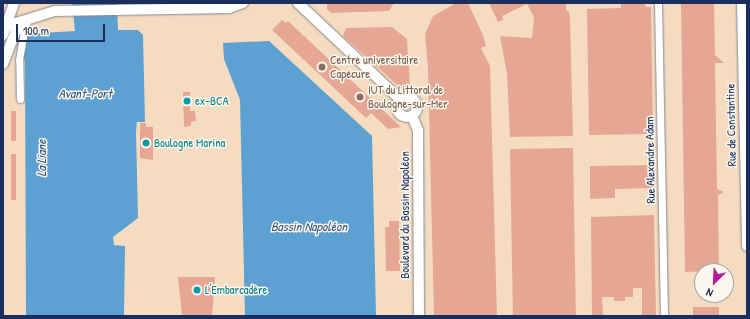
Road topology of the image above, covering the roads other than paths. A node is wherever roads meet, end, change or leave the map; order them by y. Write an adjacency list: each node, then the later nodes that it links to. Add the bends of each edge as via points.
1 (15, 3): 8 (main road, via 18,16); 9 (main road)
2 (243, 3): 6 (main road, via 233,8)
3 (298, 3): 13 (main road)
4 (658, 3): 17 (street, Rue Alexandre Adam)
5 (742, 3): 15 (main road, Rue de Constantine)
6 (151, 6): 7 (main road, via 140,9 65,10)
7 (44, 13): 8 (main road); 11 (main road, via 16,30)
8 (26, 18): 9 (main road)
9 (5, 30)
10 (24, 32): 12 (street, via 19,60)
11 (3, 64)
12 (20, 99)
13 (400, 99): 14 (main road, via 397,105 398,113 405,117); 14 (main road, via 408,97 415,101 417,109)
14 (412, 116): 16 (main road, Boulevard du Bassin Napoléon, via 418,133)
15 (747, 246)
16 (418, 316)
17 (664, 316)

